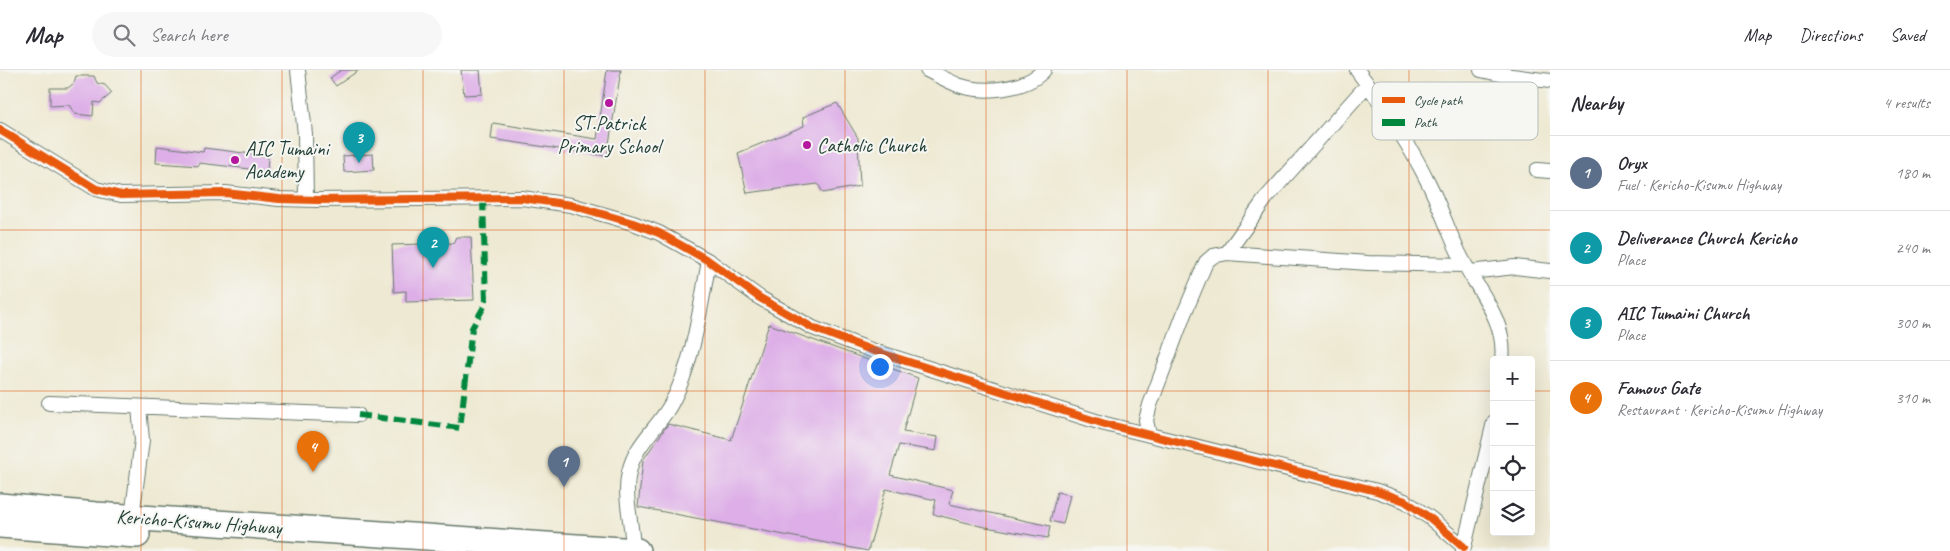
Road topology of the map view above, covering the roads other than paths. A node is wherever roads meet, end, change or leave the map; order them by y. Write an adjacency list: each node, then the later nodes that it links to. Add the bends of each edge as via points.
1 (298, 70): 11 (street, via 305,134)
2 (926, 70): 3 (street, via 959,85 982,90 1019,84)
3 (1044, 70)
4 (1357, 70): 7 (street)
5 (1481, 70): 6 (street)
6 (1550, 81)
7 (1368, 84): 8 (street); 12 (street, via 1266,198)
8 (1372, 90)
9 (0, 130): 11 (street, via 76,178 109,193 225,193)
10 (1404, 140): 14 (street, via 1428,182)
11 (306, 199): 13 (street, via 522,198 571,205 650,230)
12 (1227, 253): 14 (street); 20 (street, via 1213,256 1206,262 1148,413 1146,426)
13 (709, 262): 20 (street, via 760,298 813,328 944,374); 26 (street, via 685,371 670,406 641,445 629,471 627,487)
14 (1467, 268): 15 (street, via 1515,267); 16 (street, via 1496,318)
15 (1550, 271)
16 (1502, 356)
17 (49, 403): 18 (street)
18 (139, 408): 19 (street); 23 (street, via 142,440)
19 (358, 415)
20 (1149, 435): 25 (street, via 1405,501 1430,518)
21 (1490, 438): 25 (street)
22 (0, 506): 23 (highway, Kericho-Kisumu Highway)
23 (132, 517): 26 (highway, Kericho-Kisumu Highway)
24 (0, 525): 27 (highway, Kericho-Kisumu Highway)
25 (1463, 549)
26 (634, 550)
27 (391, 551)

